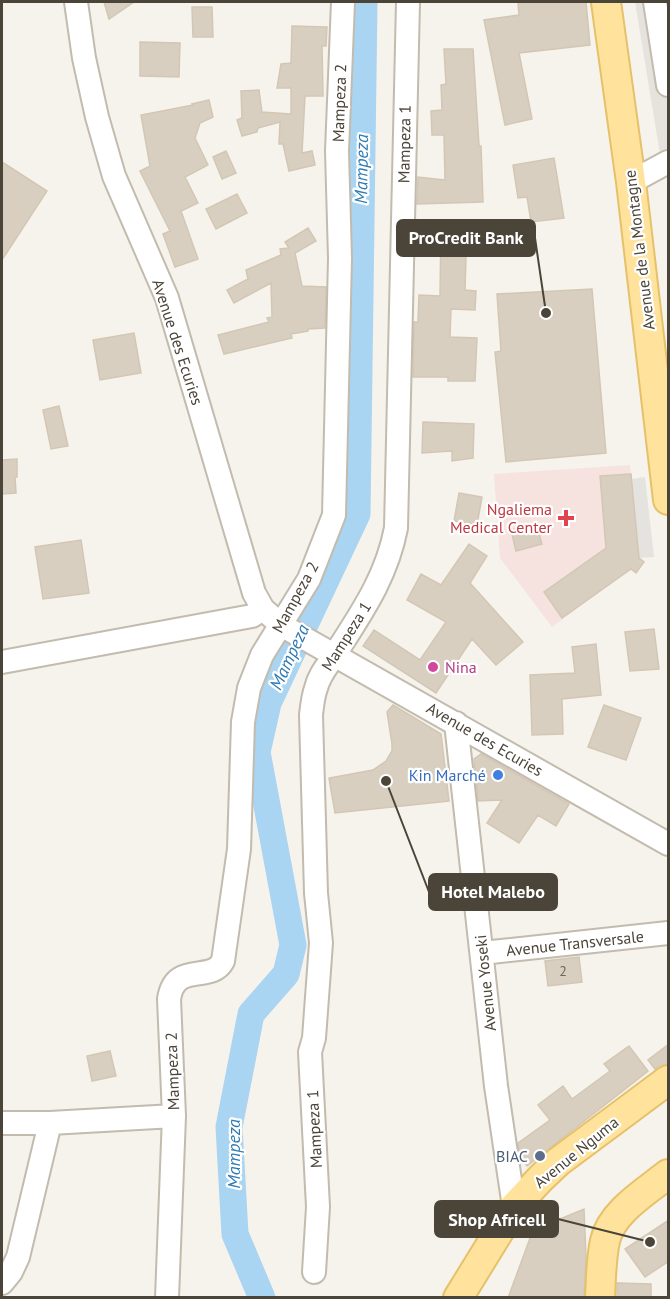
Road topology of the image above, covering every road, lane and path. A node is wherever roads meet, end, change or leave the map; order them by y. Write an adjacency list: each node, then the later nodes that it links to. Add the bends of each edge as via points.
1 (76, 2): 10 (street, Avenue des Ecuries, via 86,68 114,176 167,298 254,593)
2 (343, 2): 11 (street, Mampeza 2, via 334,515)
3 (408, 2): 12 (street, Mampeza 1, via 396,528 383,575)
4 (606, 2): 8 (main road, Avenue de la Montagne)
5 (655, 2): 6 (street)
6 (669, 85)
7 (669, 162): 8 (street)
8 (631, 182): 9 (main road, Avenue de la Montagne)
9 (669, 500)
10 (263, 609): 11 (street, Avenue des Ecuries); 13 (street, via 252,616)
11 (287, 628): 12 (street, Avenue des Ecuries); 21 (street, Mampeza 2, via 262,655 249,688 243,722 239,849 224,957 220,967 180,978 170,988)
12 (331, 652): 14 (street, Avenue des Ecuries); 26 (street, Mampeza 1, via 315,688 311,715 321,943 310,1052 318,1207)
13 (2, 662)
14 (456, 723): 15 (street, Avenue des Ecuries); 19 (street, Avenue Yoseki)
15 (634, 824): 16 (street, Avenue des Ecuries); 17 (street, Avenue des Ecuries)
16 (669, 832)
17 (669, 844)
18 (669, 933): 19 (street, Avenue Transversale)
19 (482, 953): 25 (street, Avenue Yoseki)
20 (669, 1080): 25 (main road, Avenue Nguma, via 558,1162)
21 (174, 1116): 23 (street); 28 (street, Mampeza 2)
22 (2, 1123): 23 (street)
23 (50, 1123): 27 (street, via 18,1257)
24 (669, 1174): 30 (main road, via 612,1224 605,1240)
25 (514, 1207): 29 (main road, Avenue Nguma)
26 (314, 1272)
27 (2, 1282)
28 (167, 1298)
29 (458, 1298)
30 (600, 1298)

